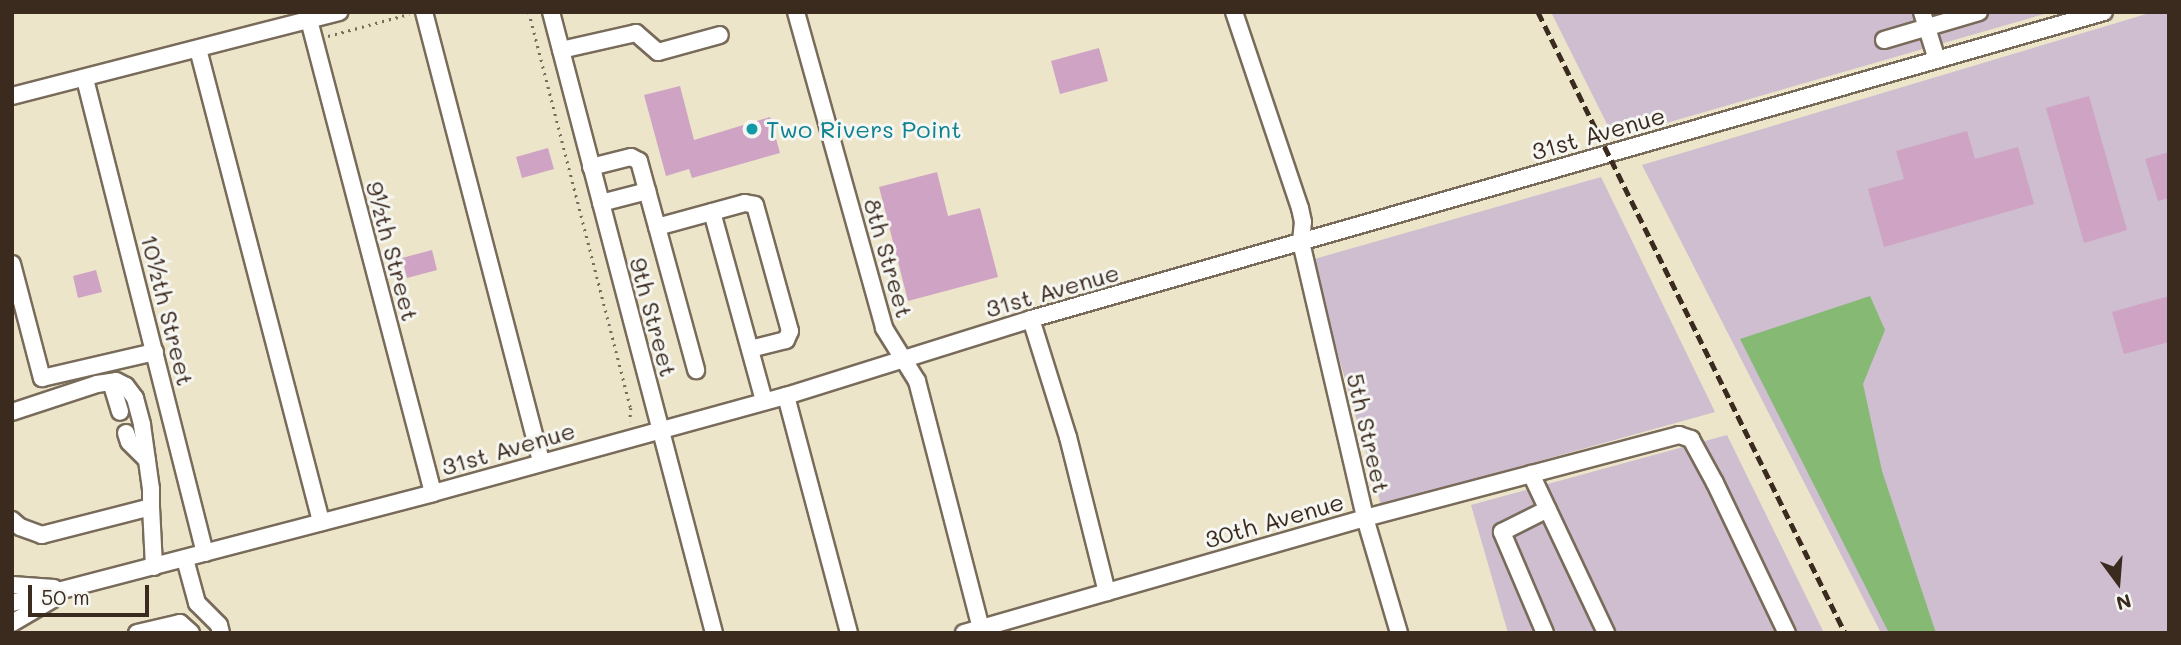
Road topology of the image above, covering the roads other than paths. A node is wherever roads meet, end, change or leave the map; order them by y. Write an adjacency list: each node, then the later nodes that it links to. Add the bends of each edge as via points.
1 (339, 12): 8 (street)
2 (424, 12): 37 (street)
3 (551, 12): 13 (street, 9th Street)
4 (796, 12): 27 (street, 8th Street, via 884,328)
5 (1234, 12): 22 (street, 5th Street, via 1300,208)
6 (1979, 12): 9 (street)
7 (2104, 12): 14 (street, 31st Avenue)
8 (309, 20): 12 (street); 39 (street, 9½th Street)
9 (1925, 20): 11 (street); 14 (street)
10 (720, 35): 13 (street, via 658,52 636,33)
11 (1884, 40)
12 (198, 49): 15 (street); 44 (street)
13 (561, 50): 17 (street, 9th Street)
14 (1937, 60): 22 (street, 31st Avenue)
15 (85, 79): 16 (street); 26 (street, 10½th Street)
16 (12, 95)
17 (591, 167): 18 (street, via 636,158); 19 (street, 9th Street)
18 (647, 191): 19 (street); 21 (street)
19 (600, 203): 34 (street, 9th Street)
20 (712, 212): 21 (street); 25 (street); 25 (street, via 751,202 755,205 790,331 786,340)
21 (657, 228): 28 (street)
22 (1301, 242): 24 (street, 31st Avenue); 42 (street, 5th Street)
23 (12, 264): 26 (street, via 42,378)
24 (1031, 319): 27 (street, 31st Avenue); 50 (street, via 1068,437)
25 (750, 349): 31 (street)
26 (155, 352): 45 (street, 10½th Street)
27 (903, 359): 30 (street, 31st Avenue); 54 (street, 8th Street, via 917,381)
28 (696, 370)
29 (111, 382): 32 (street); 33 (street); 36 (street, via 126,386 135,398)
30 (786, 396): 31 (street, 31st Avenue); 60 (street)
31 (764, 401): 34 (street, 31st Avenue)
32 (12, 412)
33 (120, 412)
34 (660, 431): 37 (street, 31st Avenue); 59 (street, 9th Street)
35 (126, 433): 36 (street)
36 (147, 460): 40 (street)
37 (541, 461): 39 (street, 31st Avenue)
38 (1531, 474): 41 (street); 42 (street, 30th Avenue); 65 (street, 30th Avenue, via 1679,435 1691,439)
39 (433, 493): 44 (street, 31st Avenue)
40 (151, 507): 43 (street, via 42,535); 47 (street)
41 (1548, 509): 63 (street, via 1502,533); 64 (street)
42 (1366, 517): 50 (street, 30th Avenue); 62 (street, 5th Street)
43 (12, 520)
44 (321, 522): 45 (street, 31st Avenue)
45 (205, 553): 46 (street, 31st Avenue)
46 (185, 559): 47 (street, 31st Avenue); 58 (street, via 197,603)
47 (154, 567): 49 (street, 31st Avenue)
48 (12, 585): 49 (street)
49 (71, 589): 51 (street, 31st Avenue); 52 (street)
50 (1107, 592): 54 (street, 30th Avenue)
51 (12, 604)
52 (12, 623)
53 (167, 624): 55 (street); 56 (street, via 180,623); 57 (street, via 193,618 208,625)
54 (982, 630): 61 (street, 30th Avenue)
55 (137, 633)
56 (191, 633)
57 (212, 633)
58 (221, 633)
59 (714, 633)
60 (849, 633)
61 (964, 633)
62 (1399, 633)
63 (1545, 633)
64 (1606, 633)
65 (1787, 633)

